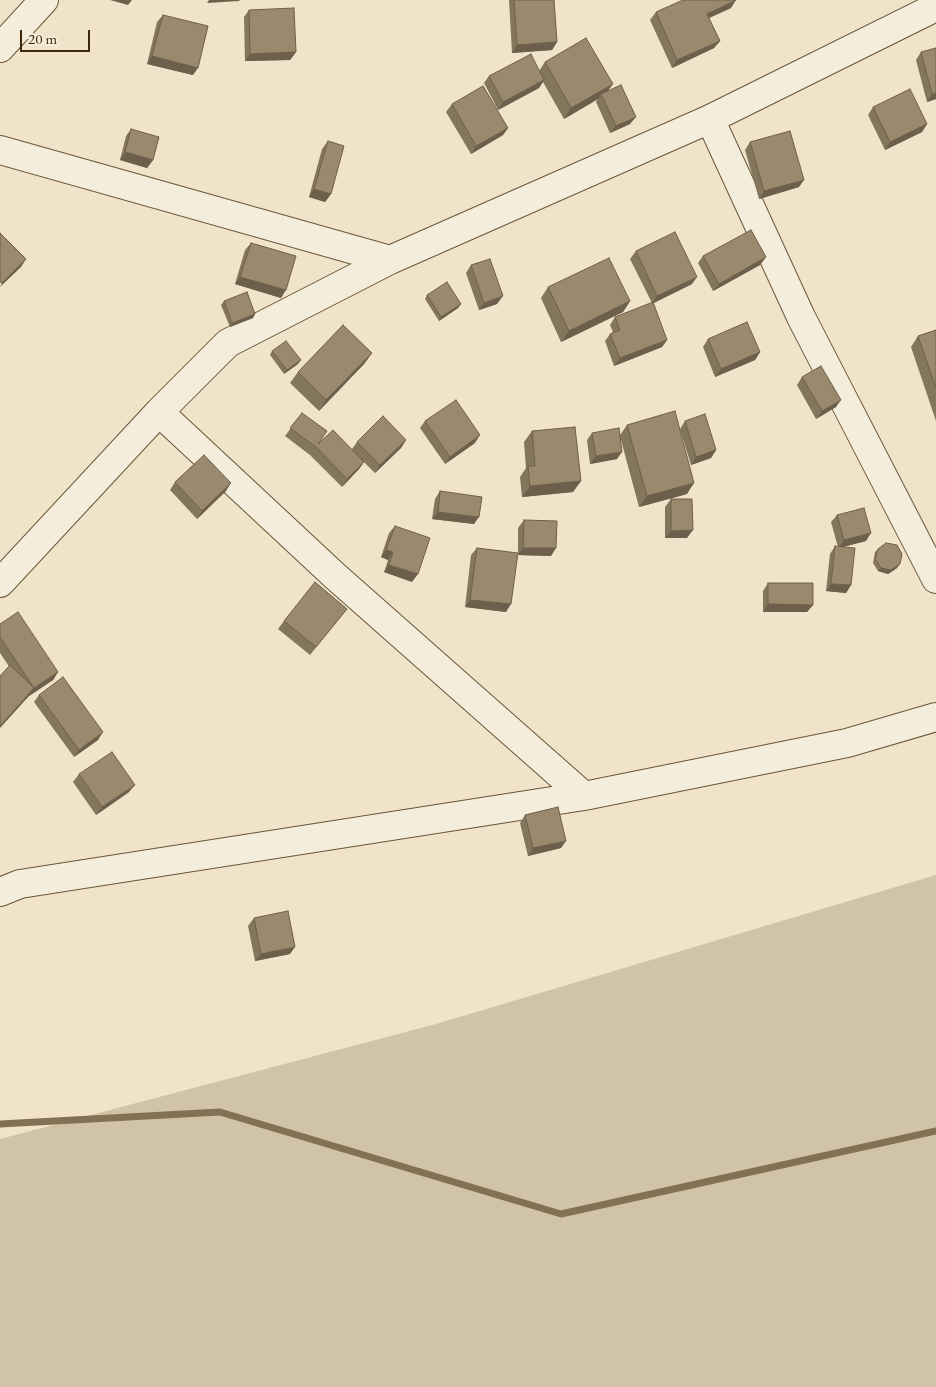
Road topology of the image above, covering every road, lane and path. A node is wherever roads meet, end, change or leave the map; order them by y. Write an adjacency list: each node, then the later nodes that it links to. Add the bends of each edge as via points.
1 (44, 0): 3 (street)
2 (936, 7): 4 (street)
3 (0, 48)
4 (710, 119): 6 (street); 8 (street, via 801,317)
5 (0, 150): 6 (street)
6 (390, 260): 7 (street, via 228,343)
7 (159, 412): 9 (street); 11 (street, via 335,576)
8 (936, 579)
9 (0, 582)
10 (936, 716): 11 (street, via 847,743)
11 (584, 796): 12 (street, via 20,884)
12 (0, 892)

